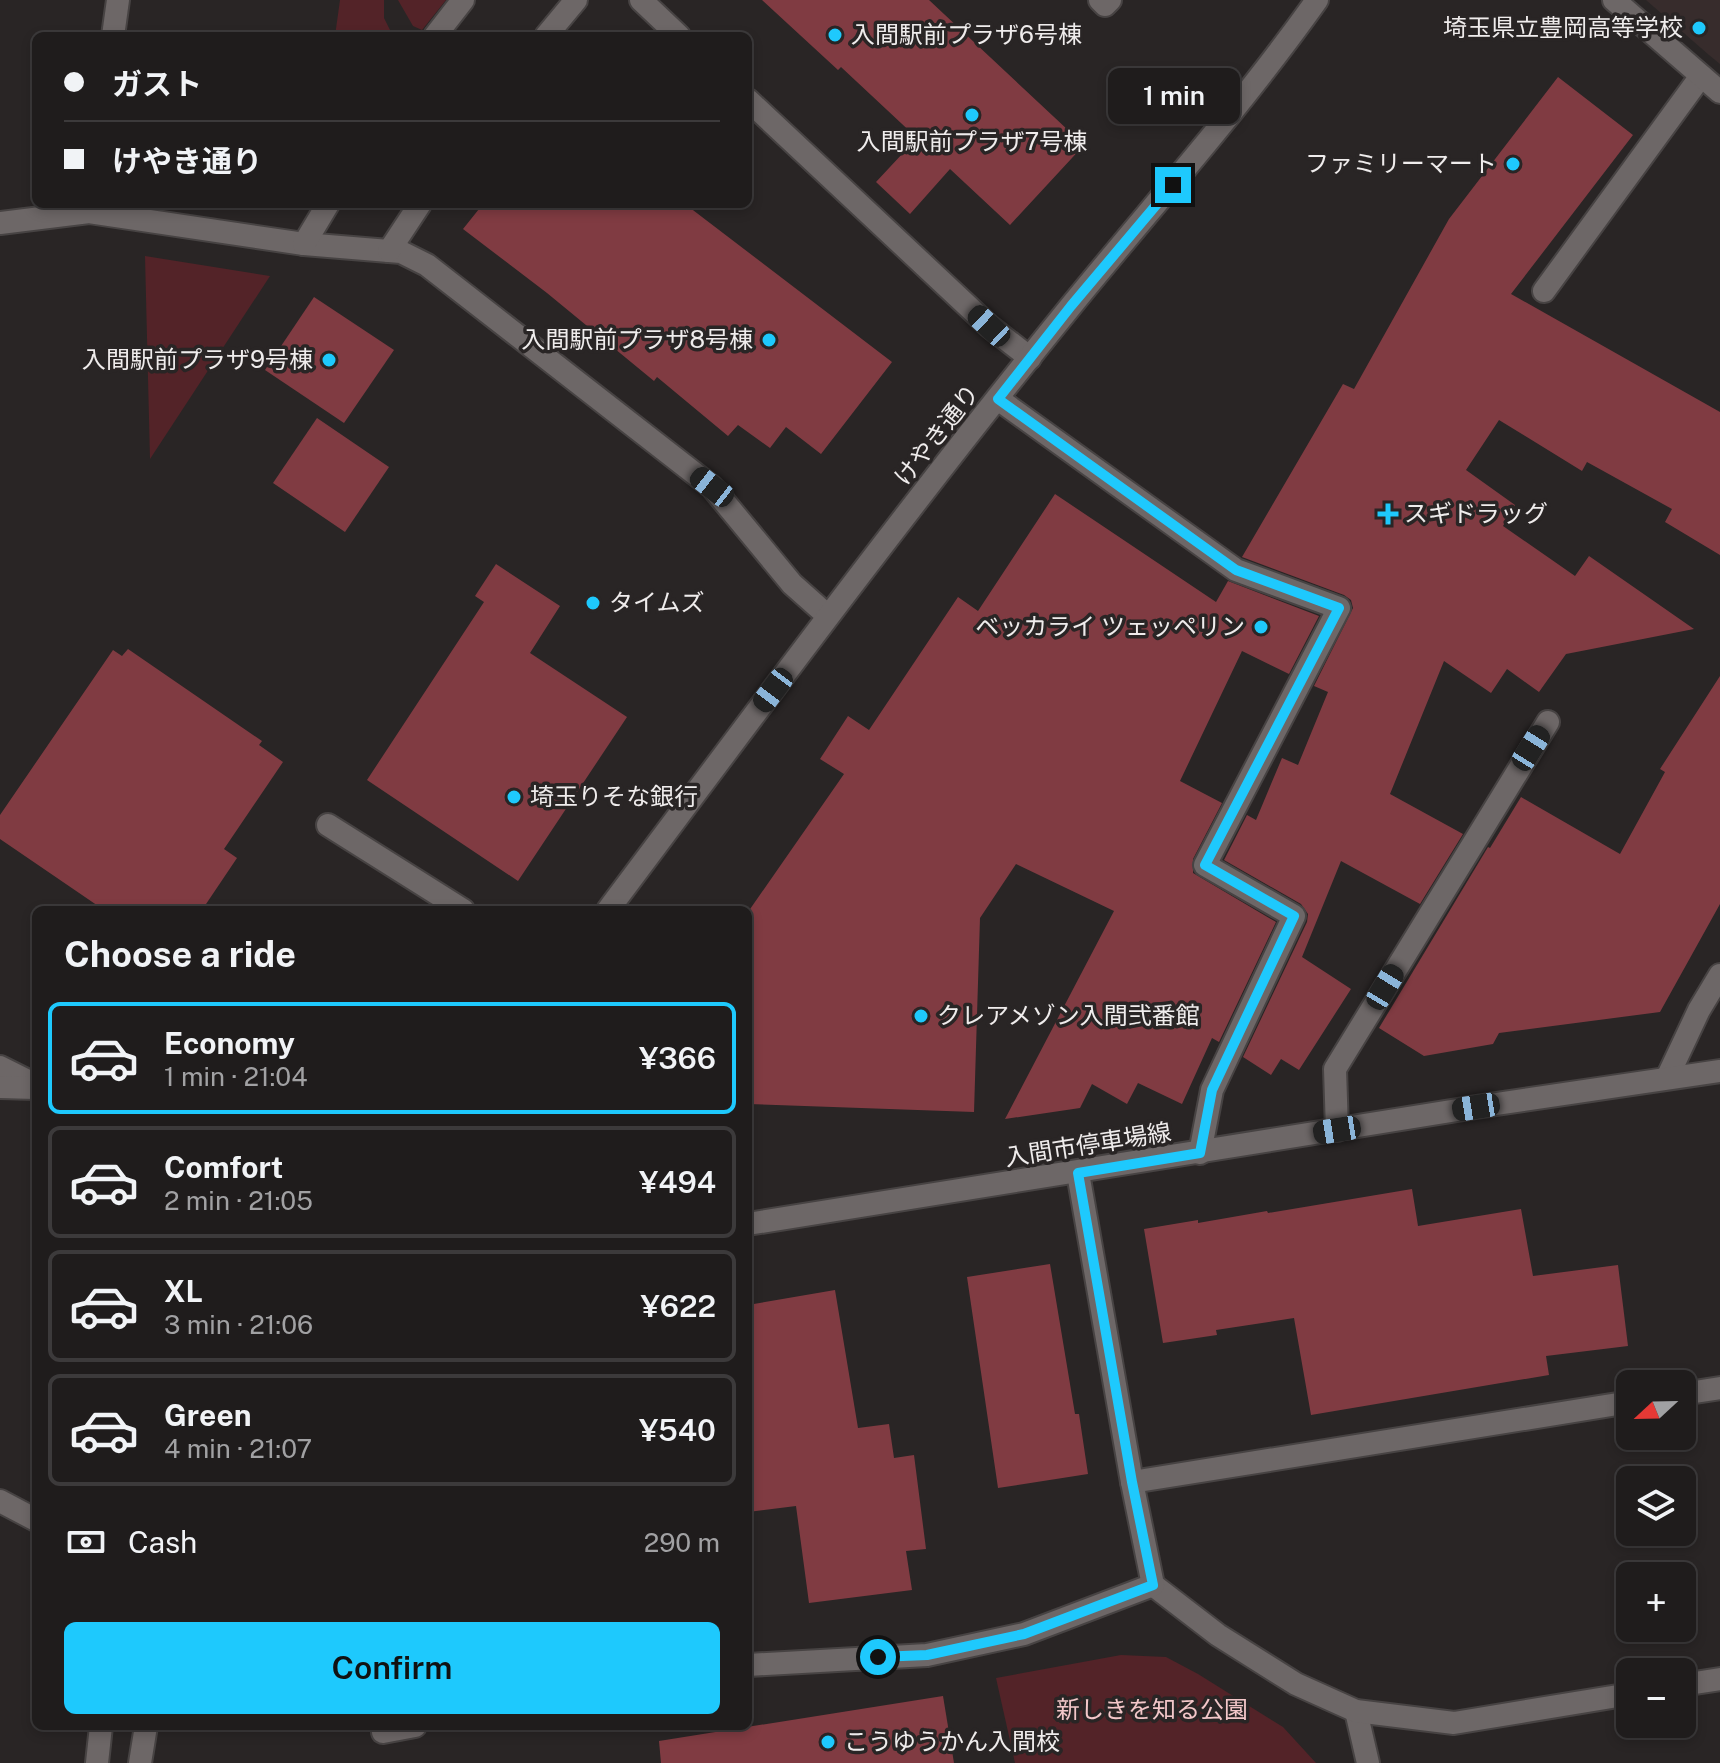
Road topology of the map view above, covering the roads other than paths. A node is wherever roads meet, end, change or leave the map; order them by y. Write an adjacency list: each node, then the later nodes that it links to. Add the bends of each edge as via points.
1 (118, 0): 9 (street)
2 (463, 0): 10 (street)
3 (576, 0): 11 (street)
4 (641, 0): 12 (street)
5 (1100, 0): 6 (street, via 1105,5)
6 (1110, 0)
7 (1317, 0): 23 (street, けやき通り, via 1214,137)
8 (1614, 0): 13 (street)
9 (114, 32)
10 (438, 32)
11 (549, 32)
12 (675, 32)
13 (1701, 76): 14 (street); 22 (street)
14 (1720, 92)
15 (752, 104): 23 (street, via 989,326)
16 (90, 208): 19 (street); 20 (street)
17 (326, 208): 20 (street)
18 (417, 208): 21 (street)
19 (0, 223)
20 (304, 244): 21 (street)
21 (389, 251): 25 (street, via 427,265 712,487 792,584)
22 (1544, 291)
23 (1030, 358): 24 (street, けやき通り)
24 (998, 399): 25 (street, けやき通り); 38 (street, via 1236,570 1339,608 1205,865 1294,916 1212,1090)
25 (828, 616): 29 (street, けやき通り)
26 (1548, 722): 37 (street, via 1335,1069)
27 (328, 825): 28 (street)
28 (457, 906)
29 (611, 906)
30 (1720, 975): 33 (street)
31 (0, 1067): 34 (street)
32 (1720, 1071): 33 (street, 入間市停車場線)
33 (1667, 1078): 37 (street, 入間市停車場線)
34 (32, 1085)
35 (0, 1087): 36 (street)
36 (32, 1087)
37 (1337, 1130): 38 (street, 入間市停車場線)
38 (1200, 1153): 39 (street, 入間市停車場線)
39 (1078, 1173): 40 (street, 入間市停車場線); 44 (street)
40 (752, 1223)
41 (1720, 1388): 42 (street)
42 (1696, 1392)
43 (1616, 1404): 44 (street)
44 (1132, 1482): 47 (street)
45 (0, 1501): 46 (street)
46 (32, 1518)
47 (1153, 1585): 48 (street, via 1024,1634 927,1655); 52 (street, via 1218,1635 1296,1684)
48 (752, 1665)
49 (1720, 1679): 50 (street)
50 (1696, 1683)
51 (1616, 1696): 52 (street, via 1454,1723)
52 (1356, 1711): 59 (street)
53 (101, 1730): 57 (street)
54 (145, 1730): 58 (street)
55 (394, 1730): 56 (street)
56 (383, 1732)
57 (97, 1763)
58 (140, 1763)
59 (1368, 1763)

